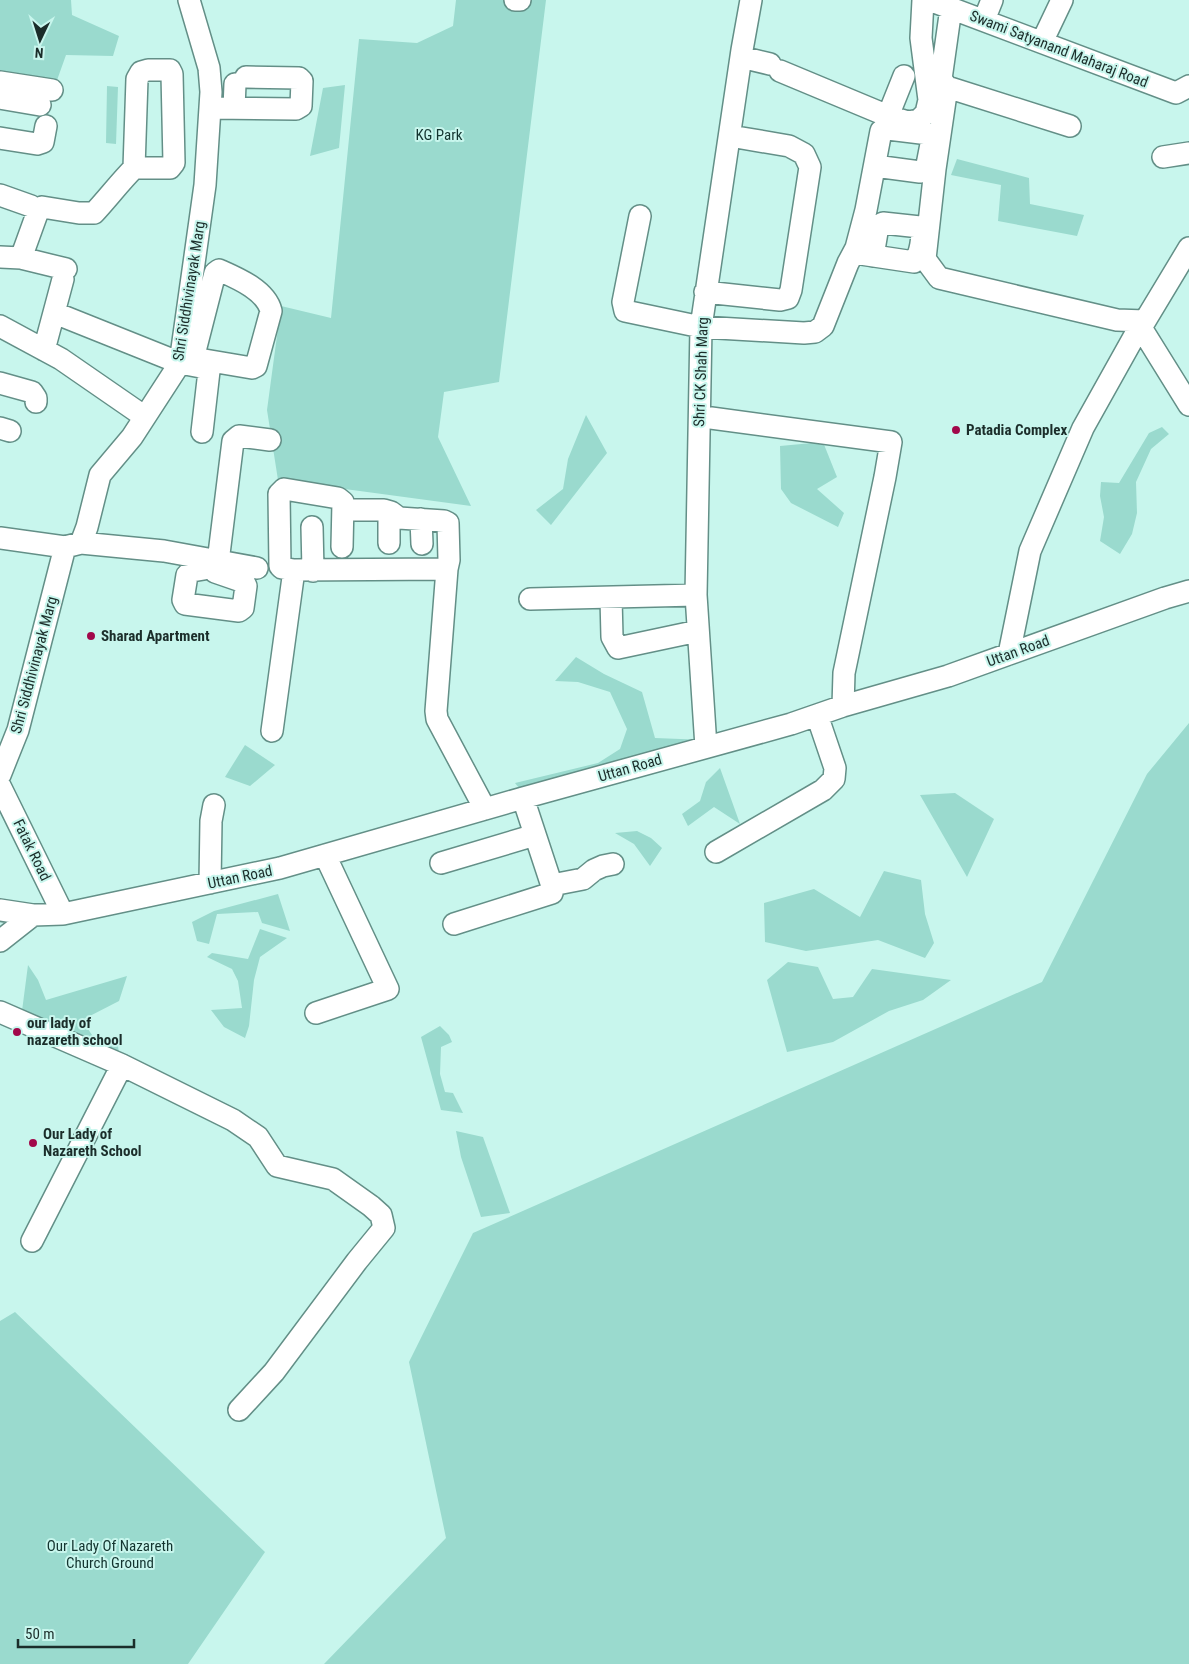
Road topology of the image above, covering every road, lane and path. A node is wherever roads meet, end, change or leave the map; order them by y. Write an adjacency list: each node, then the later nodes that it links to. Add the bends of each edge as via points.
1 (189, 0): 18 (street, Shri Siddhivinayak Marg, via 209,68)
2 (515, 0): 3 (street)
3 (520, 0)
4 (751, 0): 13 (street, Shri CK Shah Marg)
5 (923, 0): 11 (street)
6 (929, 0): 9 (street, Swami Satyanand Maharaj Road)
7 (992, 0): 10 (street)
8 (1062, 0): 12 (street)
9 (951, 8): 10 (street, Swami Satyanand Maharaj Road); 16 (street, via 941,79)
10 (984, 20): 12 (street, Swami Satyanand Maharaj Road)
11 (922, 38): 20 (street); 20 (street, via 929,100 926,113 919,120 908,122)
12 (1042, 42): 15 (street, Swami Satyanand Maharaj Road, via 1176,93)
13 (741, 57): 20 (street); 23 (street, Shri CK Shah Marg)
14 (0, 82): 17 (street, via 46,98)
15 (1189, 86)
16 (947, 87): 22 (street); 37 (street, via 925,259 939,278)
17 (0, 98)
18 (210, 108): 19 (street); 41 (street, Shri Siddhivinayak Marg, via 205,184)
19 (234, 108): 19 (street, via 296,109 301,106 302,81 300,78 240,80)
20 (888, 116)
21 (46, 126): 24 (street, via 43,142 37,144)
22 (1070, 126)
23 (730, 136): 35 (street, Shri CK Shah Marg); 35 (street, via 789,146 804,154 810,167 791,290 788,298 780,300)
24 (0, 138)
25 (1189, 153): 26 (street)
26 (1163, 157)
27 (875, 166): 39 (street, via 873,211 863,254 848,263 823,326 815,332 804,333)
28 (134, 168): 30 (street, via 94,213 49,207)
29 (0, 195): 30 (street)
30 (38, 211): 34 (street)
31 (640, 216): 39 (street, via 622,302 625,311)
32 (1189, 248): 37 (street)
33 (0, 257): 34 (street)
34 (21, 258): 36 (street, via 64,274)
35 (705, 292): 39 (street, Shri CK Shah Marg)
36 (55, 314): 40 (street); 41 (street)
37 (1142, 324): 44 (street); 67 (street, via 1083,428 1030,551)
38 (0, 326): 40 (street)
39 (701, 327): 63 (street, Shri CK Shah Marg)
40 (44, 350): 45 (street, via 62,359)
41 (185, 358): 41 (street, via 256,366 271,310 269,302 242,280 220,270 215,273); 45 (street, Shri Siddhivinayak Marg); 47 (street, via 209,371)
42 (0, 383): 43 (street, via 32,392)
43 (36, 402)
44 (1189, 405)
45 (145, 418): 56 (street, Shri Siddhivinayak Marg, via 100,475 87,527)
46 (711, 418): 68 (street, via 891,442 844,673)
47 (202, 432)
48 (270, 440): 58 (street, via 239,436 233,441)
49 (354, 510): 50 (street)
50 (389, 512): 51 (street, via 399,518); 54 (street)
51 (421, 519): 55 (street); 60 (street, via 448,524)
52 (312, 527): 61 (street)
53 (0, 538): 56 (street)
54 (389, 543)
55 (422, 544)
56 (73, 545): 58 (street, via 164,551); 72 (street, Shri Siddhivinayak Marg, via 18,730)
57 (342, 547): 61 (street, via 343,502 338,498 284,489 280,494 280,566)
58 (209, 563): 59 (street)
59 (257, 568)
60 (447, 569): 61 (street); 76 (street, via 437,719)
61 (304, 570): 70 (street)
62 (1189, 591): 67 (street, Uttan Road)
63 (696, 595): 64 (street); 66 (street, Shri CK Shah Marg)
64 (611, 598): 65 (street); 66 (street, via 612,637 618,648)
65 (530, 599)
66 (698, 631): 71 (street, Shri CK Shah Marg)
67 (1009, 654): 68 (street, Uttan Road, via 948,676)
68 (843, 706): 69 (street, Uttan Road)
69 (817, 715): 71 (street, Uttan Road); 78 (street, via 835,768 834,779 823,790)
70 (272, 731)
71 (706, 747): 74 (street, Uttan Road)
72 (0, 775)
73 (0, 786): 85 (street, Fatak Road)
74 (523, 798): 76 (street, Uttan Road); 77 (street)
75 (214, 805): 82 (street)
76 (485, 809): 79 (street, Uttan Road)
77 (535, 835): 80 (street); 83 (street)
78 (716, 852)
79 (325, 855): 82 (street, Uttan Road); 90 (street, via 388,989)
80 (441, 862)
81 (613, 864): 83 (street, via 594,870 583,879)
82 (210, 883): 85 (street, Uttan Road)
83 (552, 886): 87 (street, via 552,893)
84 (0, 910): 86 (street, Uttan Road)
85 (63, 914): 86 (street, Uttan Road)
86 (33, 915): 88 (street)
87 (454, 924)
88 (0, 941)
89 (0, 1012): 91 (street)
90 (316, 1012)
91 (122, 1066): 92 (street); 93 (street, via 233,1120 258,1137 277,1166 333,1179 380,1214 384,1228 274,1372)
92 (32, 1241)
93 (239, 1410)

